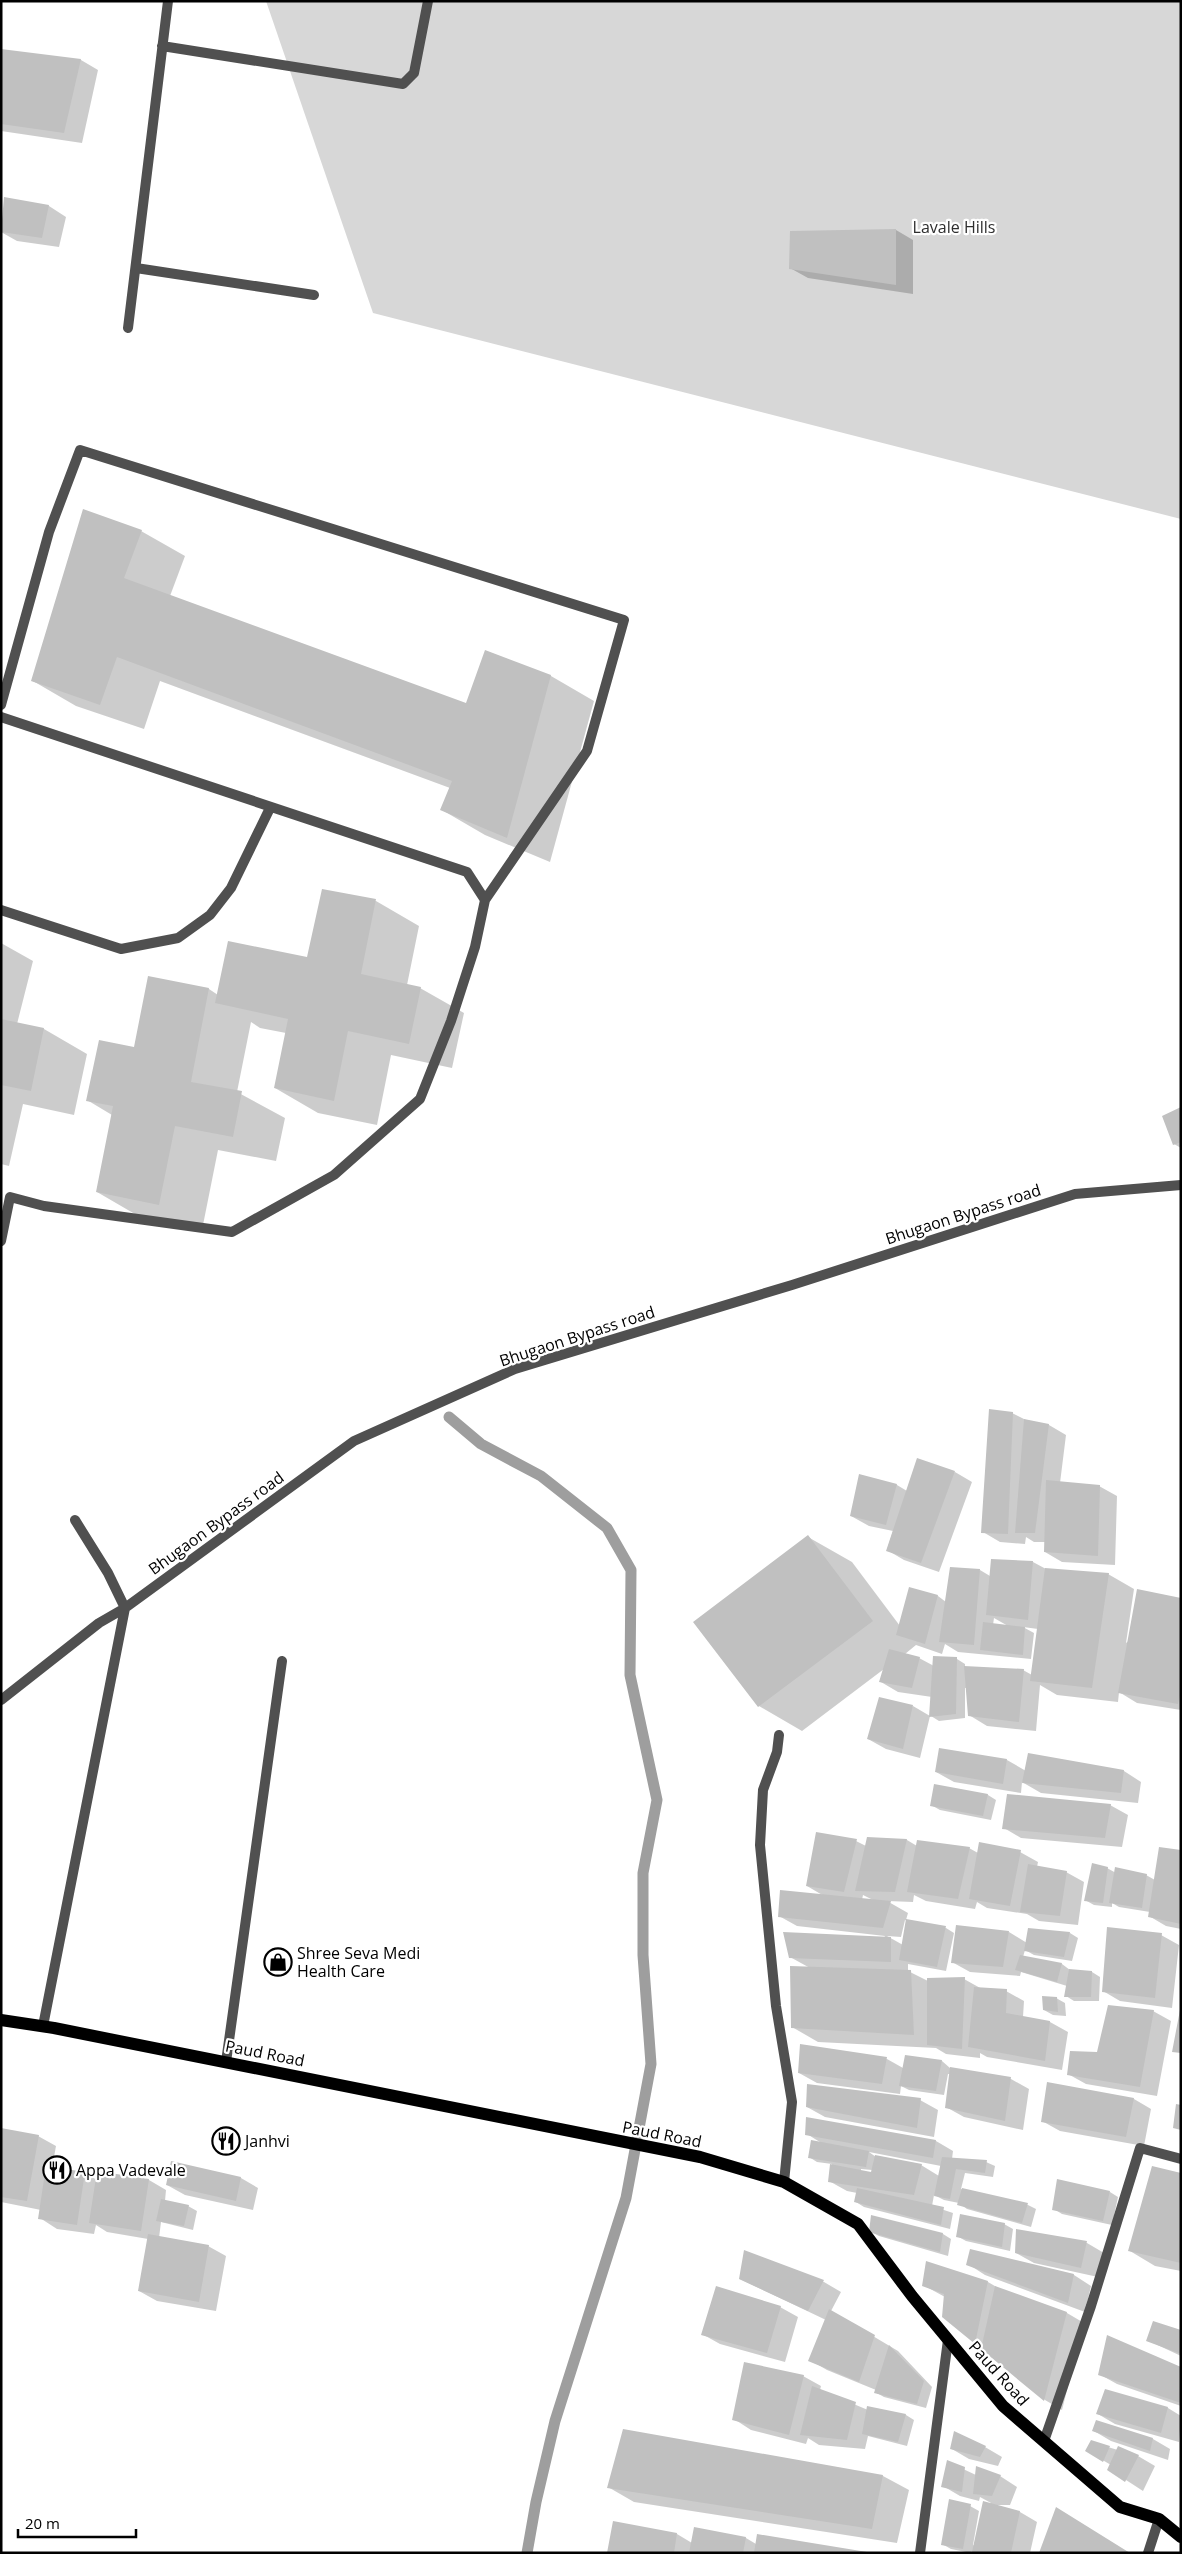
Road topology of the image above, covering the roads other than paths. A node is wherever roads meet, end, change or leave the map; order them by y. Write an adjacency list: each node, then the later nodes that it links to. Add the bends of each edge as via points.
1 (168, 1): 3 (street)
2 (428, 1): 3 (street, via 414,73 403,84)
3 (162, 46): 4 (street)
4 (136, 268): 5 (street); 6 (street)
5 (314, 295)
6 (128, 328)
7 (1, 704): 10 (street, via 50,532 80,450 624,620 587,751)
8 (1, 717): 9 (street)
9 (270, 808): 10 (street, via 467,872); 11 (street, via 231,888 210,915 178,938 121,949)
10 (485, 900): 13 (street, via 475,947 451,1021 420,1099 334,1176 232,1232 44,1206)
11 (1, 910)
12 (1181, 1185): 17 (street, Bhugaon Bypass road, via 1075,1194 515,1369 354,1441)
13 (6, 1195): 14 (street)
14 (4, 1219): 15 (street)
15 (1, 1241)
16 (75, 1520): 17 (street, via 108,1573)
17 (124, 1608): 19 (street, Bhugaon Bypass road, via 98,1623); 22 (street)
18 (282, 1661): 23 (street)
19 (1, 1700)
20 (779, 1735): 25 (street, via 777,1752 763,1790 760,1845 768,1943 792,2102)
21 (1, 2020): 22 (main road, Paud Road)
22 (43, 2026): 23 (main road, Paud Road)
23 (226, 2062): 25 (main road, Paud Road, via 700,2157)
24 (1181, 2159): 27 (street, via 1140,2148)
25 (784, 2182): 26 (main road, Paud Road, via 858,2224)
26 (948, 2340): 27 (main road, Paud Road, via 1003,2406); 30 (street)
27 (1044, 2442): 28 (main road, Paud Road, via 1120,2507)
28 (1159, 2519): 29 (main road, Paud Road); 31 (street)
29 (1181, 2537)
30 (920, 2553)
31 (1148, 2553)

